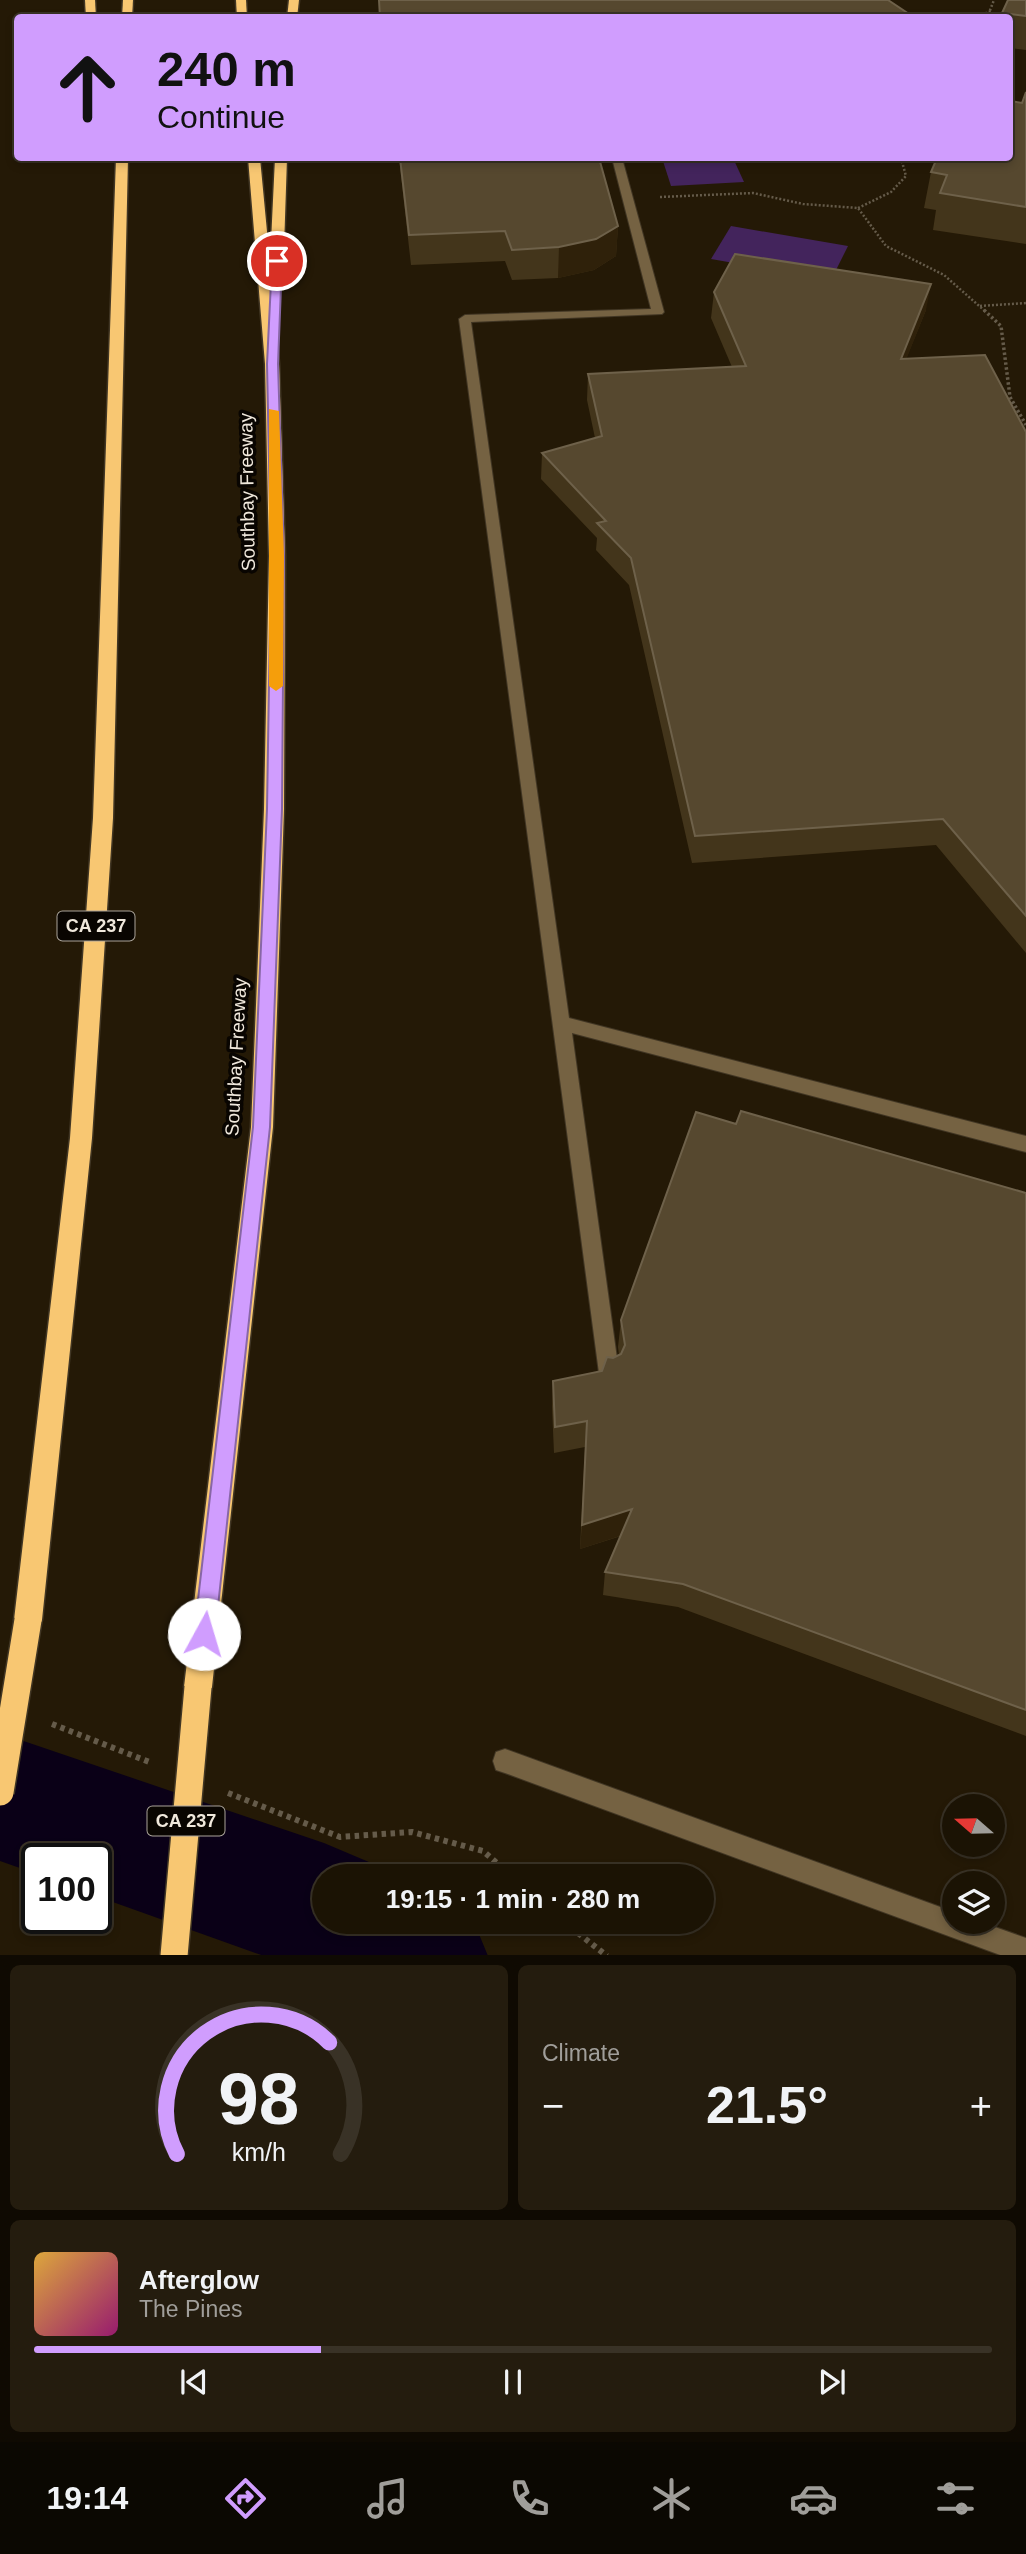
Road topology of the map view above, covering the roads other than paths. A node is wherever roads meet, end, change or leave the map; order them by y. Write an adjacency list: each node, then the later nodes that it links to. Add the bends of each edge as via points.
1 (109, 161): 6 (highway)
2 (122, 161): 6 (highway, CA 237)
3 (254, 161): 7 (highway, Southbay Freeway / CA 237)
4 (281, 161): 7 (highway)
5 (618, 161): 8 (lane, via 659,312 465,319)
6 (120, 229): 12 (highway, CA 237, bridge, via 102,832 81,1138 28,1620)
7 (272, 364): 14 (highway, Southbay Freeway / CA 237, bridge, via 277,556 274,809 261,1127 198,1687)
8 (561, 1023): 9 (lane); 10 (lane)
9 (1026, 1144)
10 (609, 1373)
11 (505, 1761): 13 (lane)
12 (0, 1792)
13 (1026, 1951)
14 (174, 1955)

